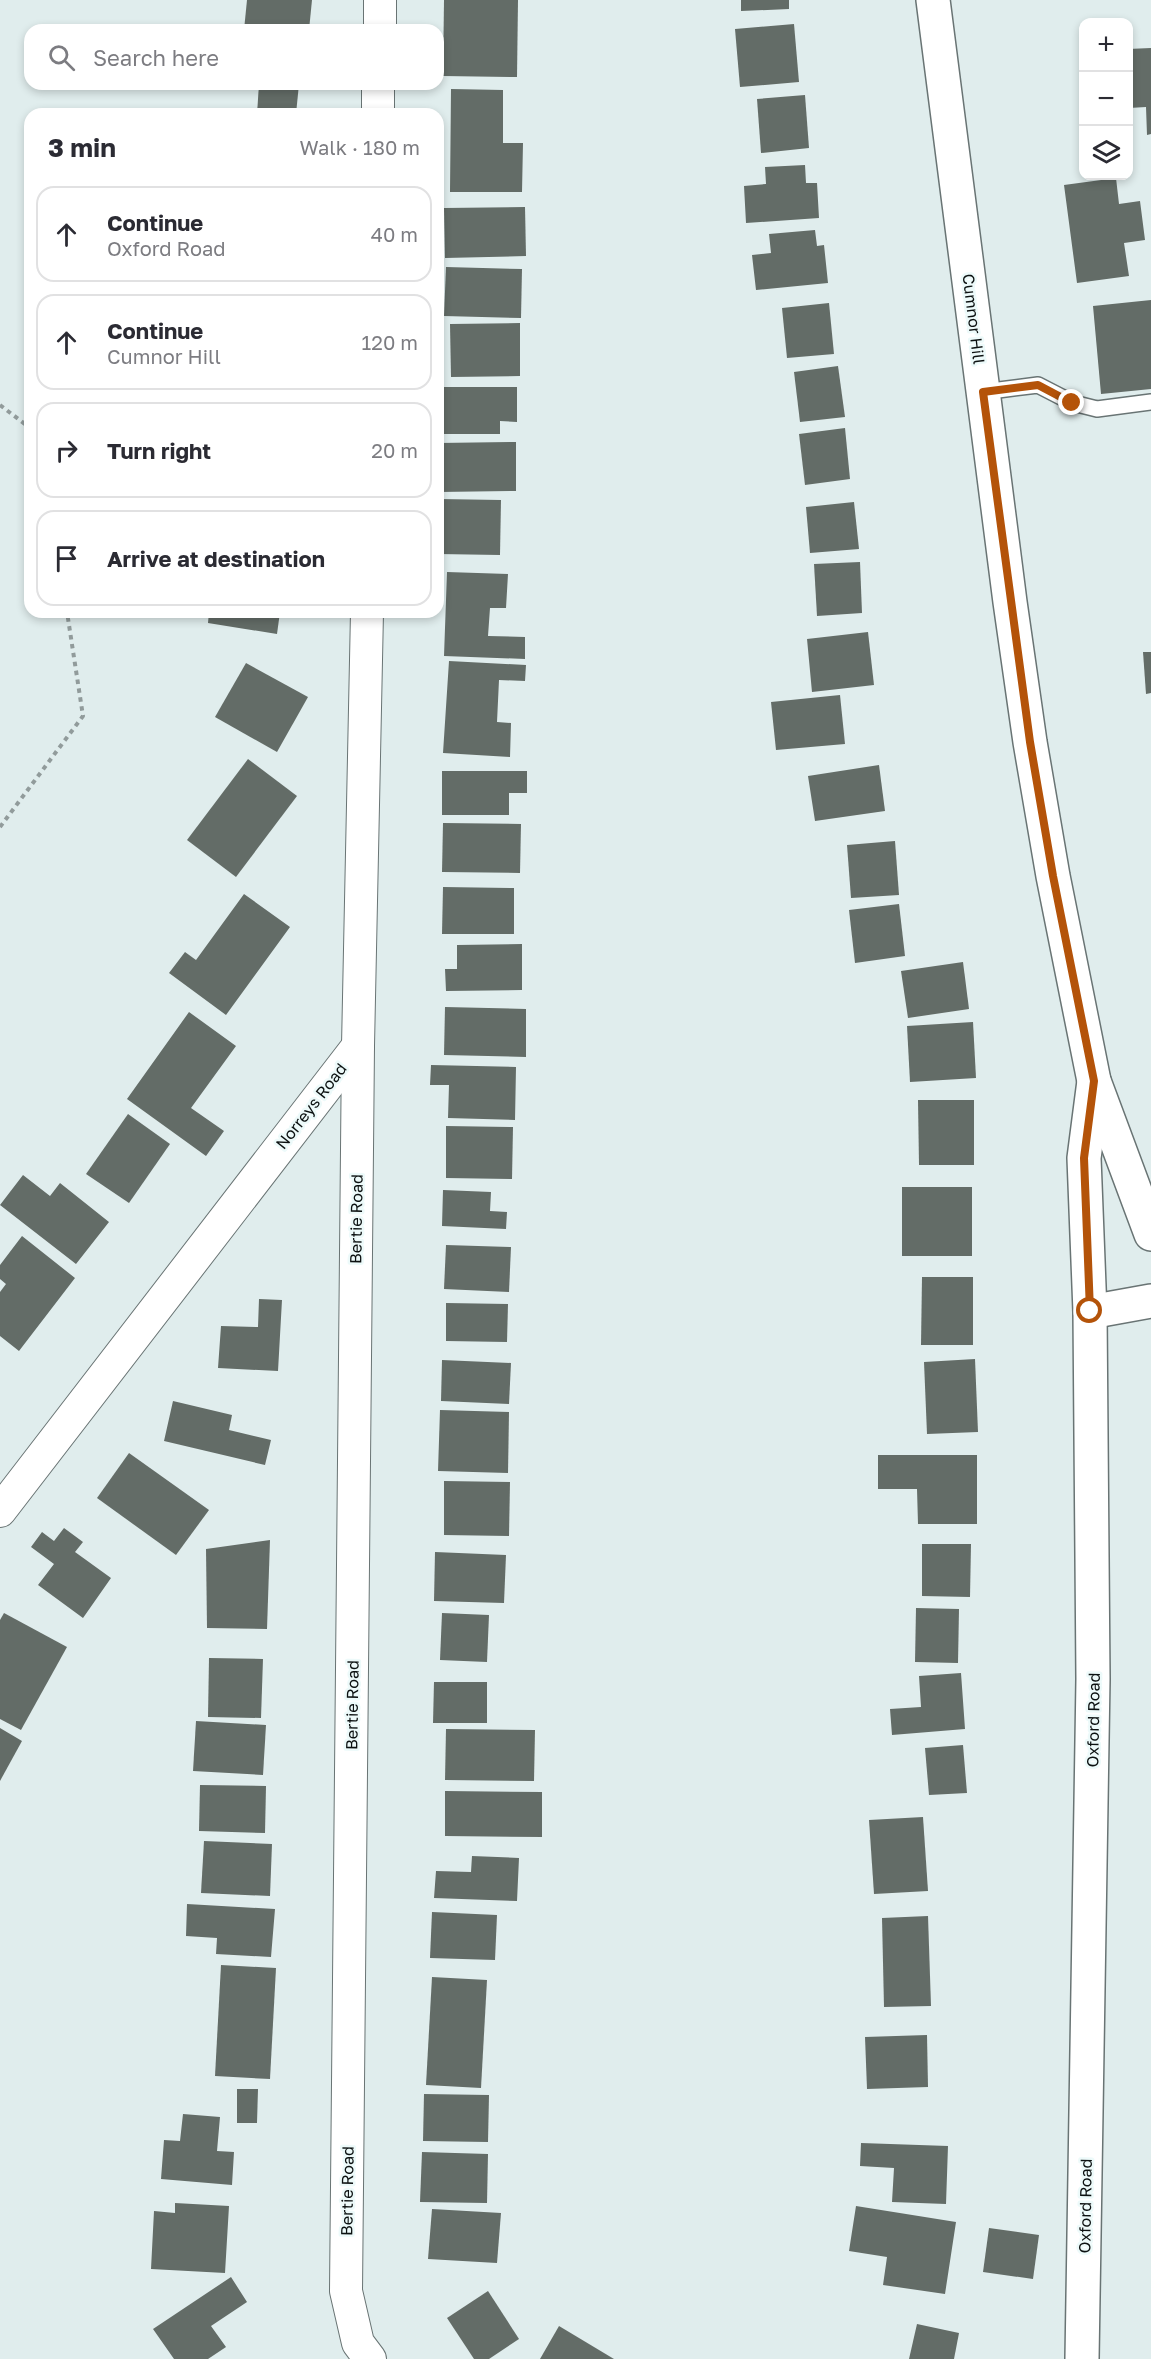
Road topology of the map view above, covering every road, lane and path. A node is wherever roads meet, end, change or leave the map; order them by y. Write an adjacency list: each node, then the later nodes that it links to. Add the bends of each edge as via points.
1 (380, 0): 3 (street)
2 (933, 0): 6 (street, Cumnor Hill)
3 (380, 24)
4 (378, 90): 5 (street)
5 (378, 108)
6 (983, 392): 7 (lane, via 1038,385 1072,403 1097,409); 14 (street, Cumnor Hill, via 1030,742)
7 (1151, 402)
8 (0, 405): 9 (path)
9 (24, 423)
10 (68, 618): 12 (path, via 83,716)
11 (367, 618): 13 (street, Norreys Road)
12 (0, 827)
13 (358, 1046): 18 (street, Norreys Road); 19 (street, Bertie Road, via 346,2291 358,2343)
14 (1094, 1081): 15 (street, Cumnor Hill); 17 (street, Oxford Road, via 1084,1158)
15 (1151, 1233)
16 (1151, 1301): 17 (street)
17 (1090, 1311): 20 (street, Oxford Road, via 1094,1679)
18 (0, 1511)
19 (370, 2359)
20 (1082, 2359)

